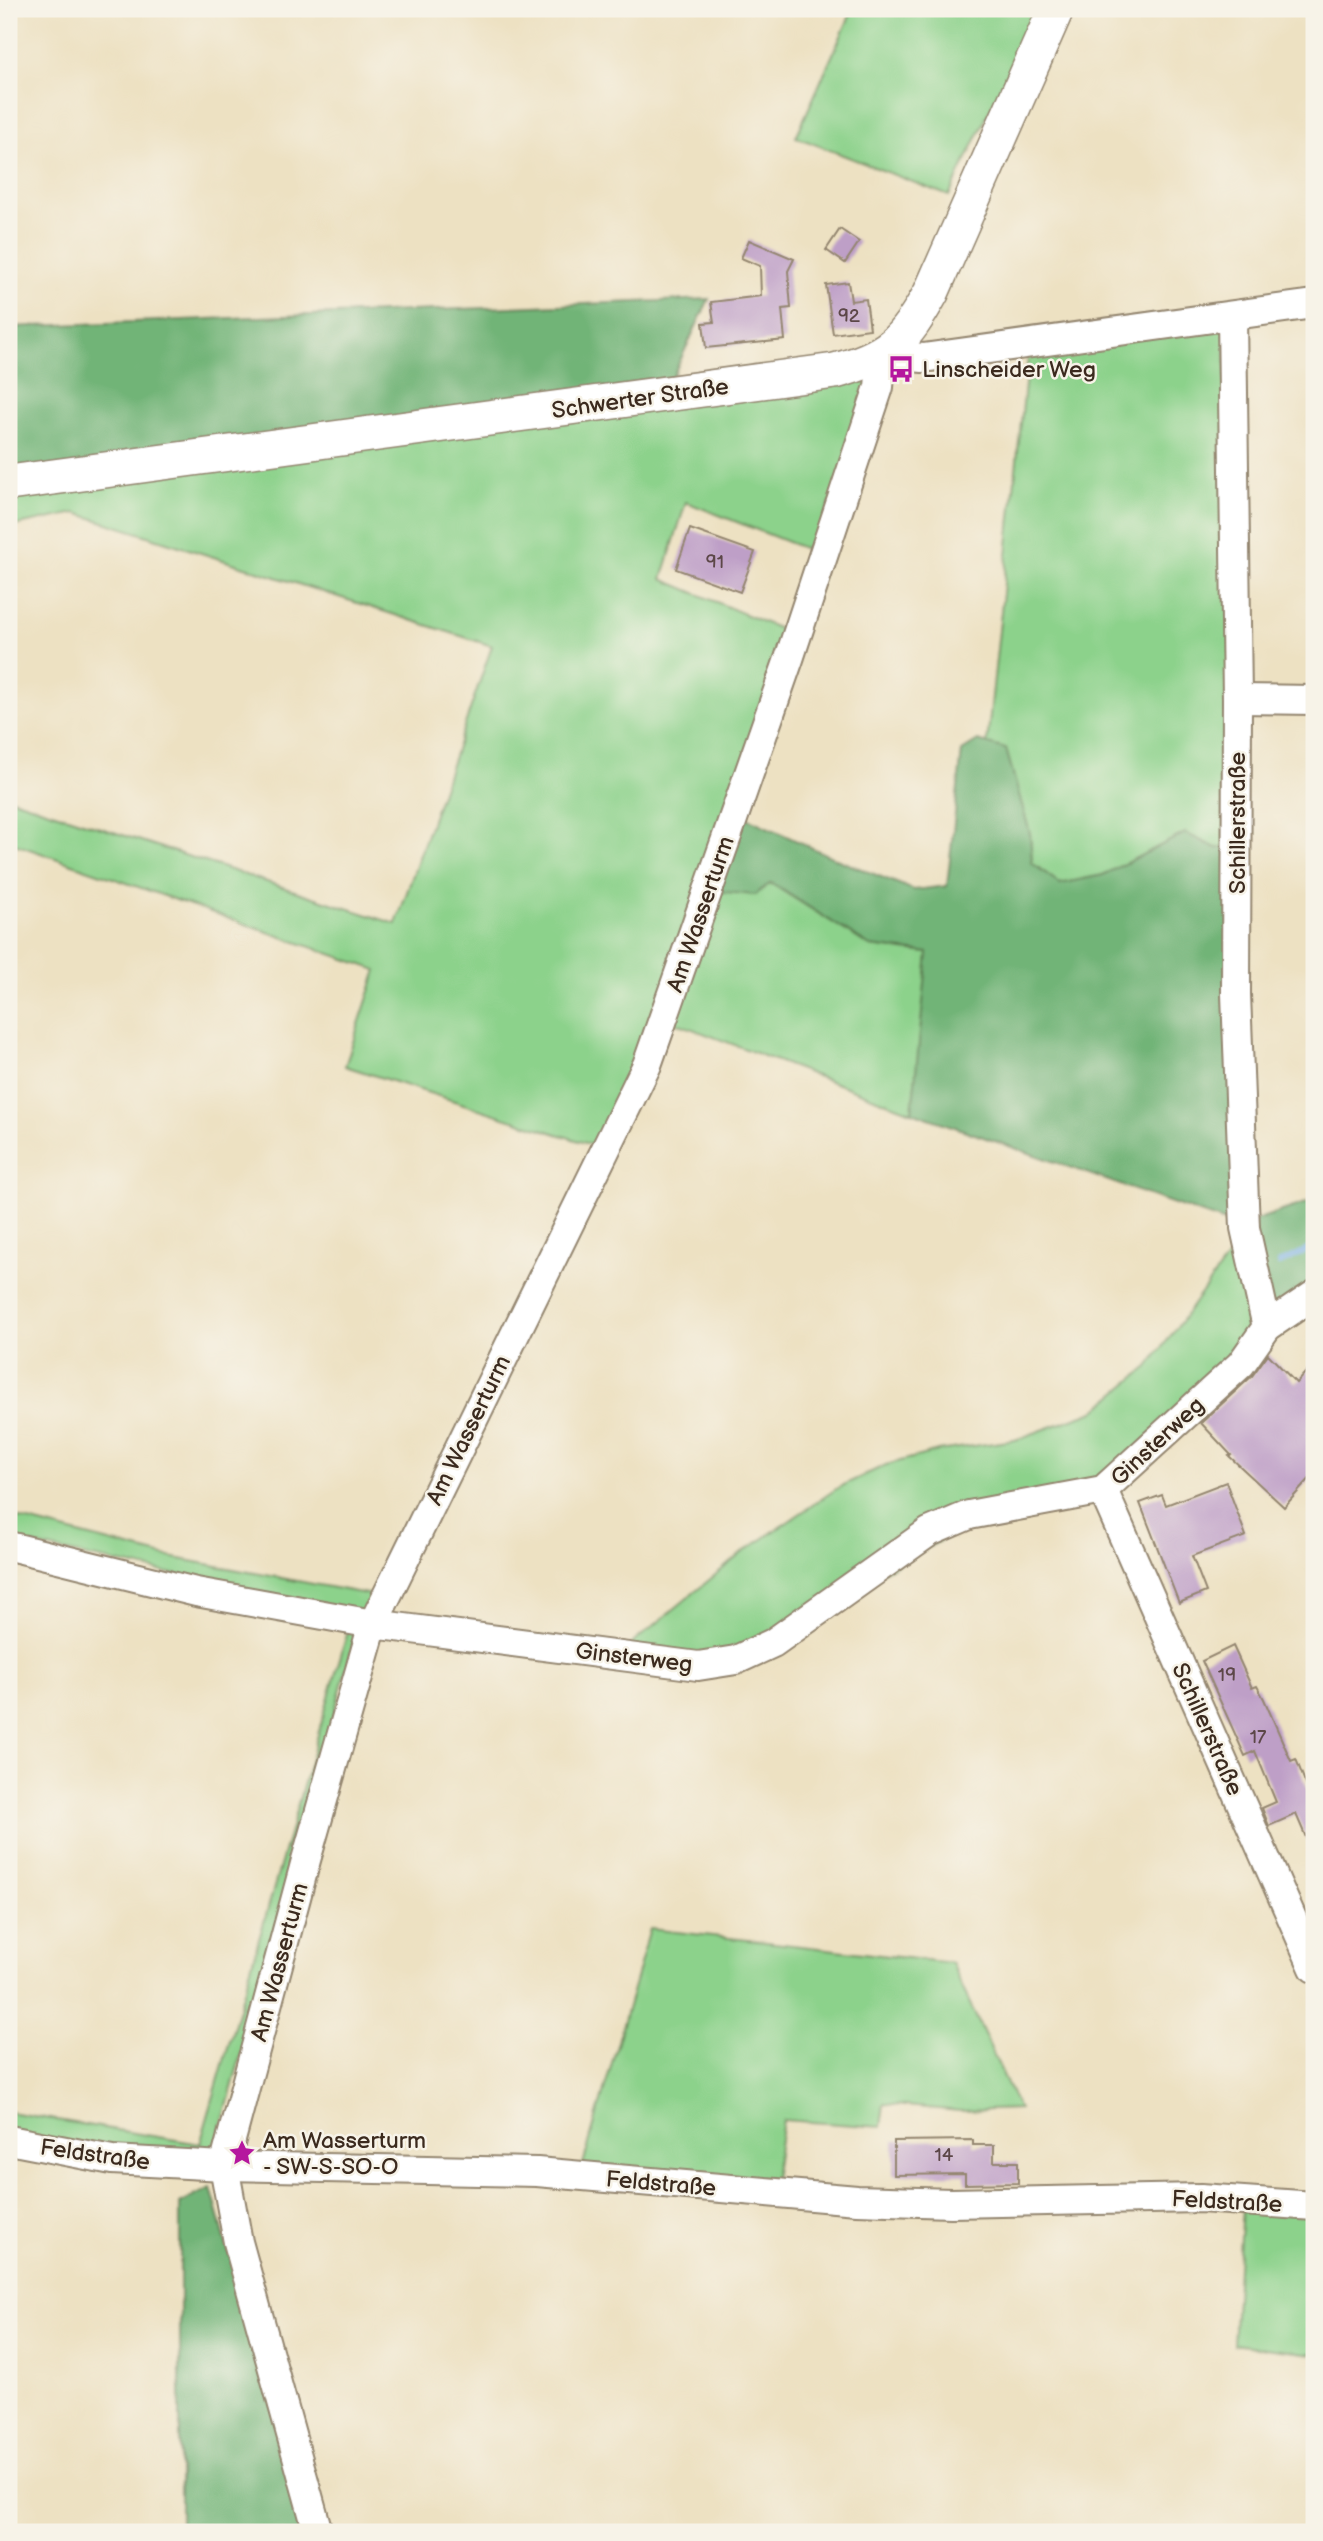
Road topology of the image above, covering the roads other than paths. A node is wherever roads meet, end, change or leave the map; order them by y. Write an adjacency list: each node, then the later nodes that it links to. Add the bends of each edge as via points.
1 (1056, 9): 4 (main road, Schwerter Straße, via 931,293 904,335)
2 (1314, 304): 3 (street)
3 (1232, 316): 4 (street, via 923,358); 6 (street, Schillerstraße)
4 (882, 354): 5 (main road, Schwerter Straße, via 835,371); 12 (street, Am Wasserturm, via 879,387 647,1065)
5 (9, 483)
6 (1237, 699): 7 (street); 9 (street, Schillerstraße, via 1236,994 1245,1228)
7 (1314, 700)
8 (1314, 1295): 9 (street, Ginsterweg)
9 (1267, 1327): 10 (street, Ginsterweg, via 1241,1364)
10 (1103, 1490): 12 (street, Ginsterweg, via 969,1515 929,1532 773,1643 736,1660 698,1666); 13 (street, Schillerstraße)
11 (9, 1546): 12 (street, Ginsterweg, via 196,1592)
12 (373, 1624): 15 (street, Am Wasserturm)
13 (1314, 1968)
14 (9, 2140): 15 (street, Feldstraße, via 112,2160)
15 (224, 2166): 16 (street, Feldstraße, via 537,2172 857,2200 1201,2198); 17 (street, Am Wasserturm, via 238,2242)
16 (1314, 2206)
17 (318, 2532)

